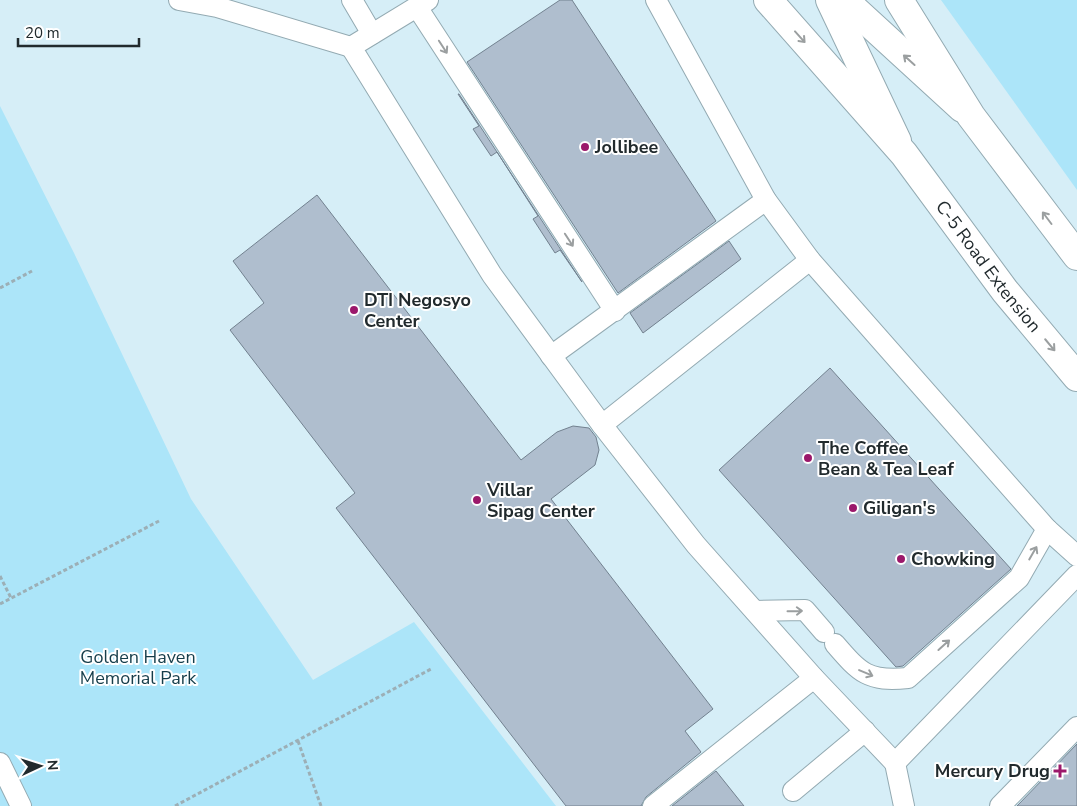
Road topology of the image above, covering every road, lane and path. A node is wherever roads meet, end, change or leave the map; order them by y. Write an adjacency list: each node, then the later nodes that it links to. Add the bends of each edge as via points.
1 (179, 0): 8 (lane)
2 (352, 0): 10 (lane)
3 (656, 0): 14 (lane)
4 (768, 0): 13 (main road, C-5 Road Extension, one-way to 13)
5 (830, 0): 13 (main road, C-5 Road Extension)
6 (844, 0): 12 (main road, one-way to 6)
7 (899, 0): 12 (main road)
8 (215, 3): 11 (lane)
9 (423, 3): 10 (lane); 19 (lane, one-way to 19)
10 (372, 34): 11 (lane)
11 (351, 47): 20 (lane, via 492,275)
12 (971, 116): 15 (main road, one-way to 12)
13 (904, 154): 21 (main road, C-5 Road Extension, one-way to 21, via 1004,291)
14 (766, 200): 16 (lane); 19 (lane)
15 (1077, 256)
16 (810, 260): 22 (lane); 24 (lane)
17 (32, 272): 18 (path)
18 (0, 288)
19 (615, 311): 20 (lane)
20 (551, 356): 22 (lane)
21 (1077, 377)
22 (602, 426): 30 (lane, via 696,545)
23 (159, 521): 28 (path)
24 (1047, 529): 25 (lane); 30 (lane, one-way to 24, via 805,610 867,676 891,680 908,678 1019,578)
25 (1077, 556)
26 (1077, 575): 36 (lane)
27 (0, 576): 28 (path)
28 (11, 598): 29 (path)
29 (0, 604)
30 (755, 611): 32 (lane)
31 (430, 669): 35 (path)
32 (814, 678): 34 (lane); 42 (lane)
33 (1077, 728): 44 (lane)
34 (864, 731): 36 (lane); 38 (lane)
35 (298, 741): 40 (path); 41 (path)
36 (895, 763): 43 (lane)
37 (0, 764): 39 (lane)
38 (793, 791)
39 (18, 805)
40 (175, 806)
41 (321, 806)
42 (653, 806)
43 (904, 806)
44 (1000, 806)

